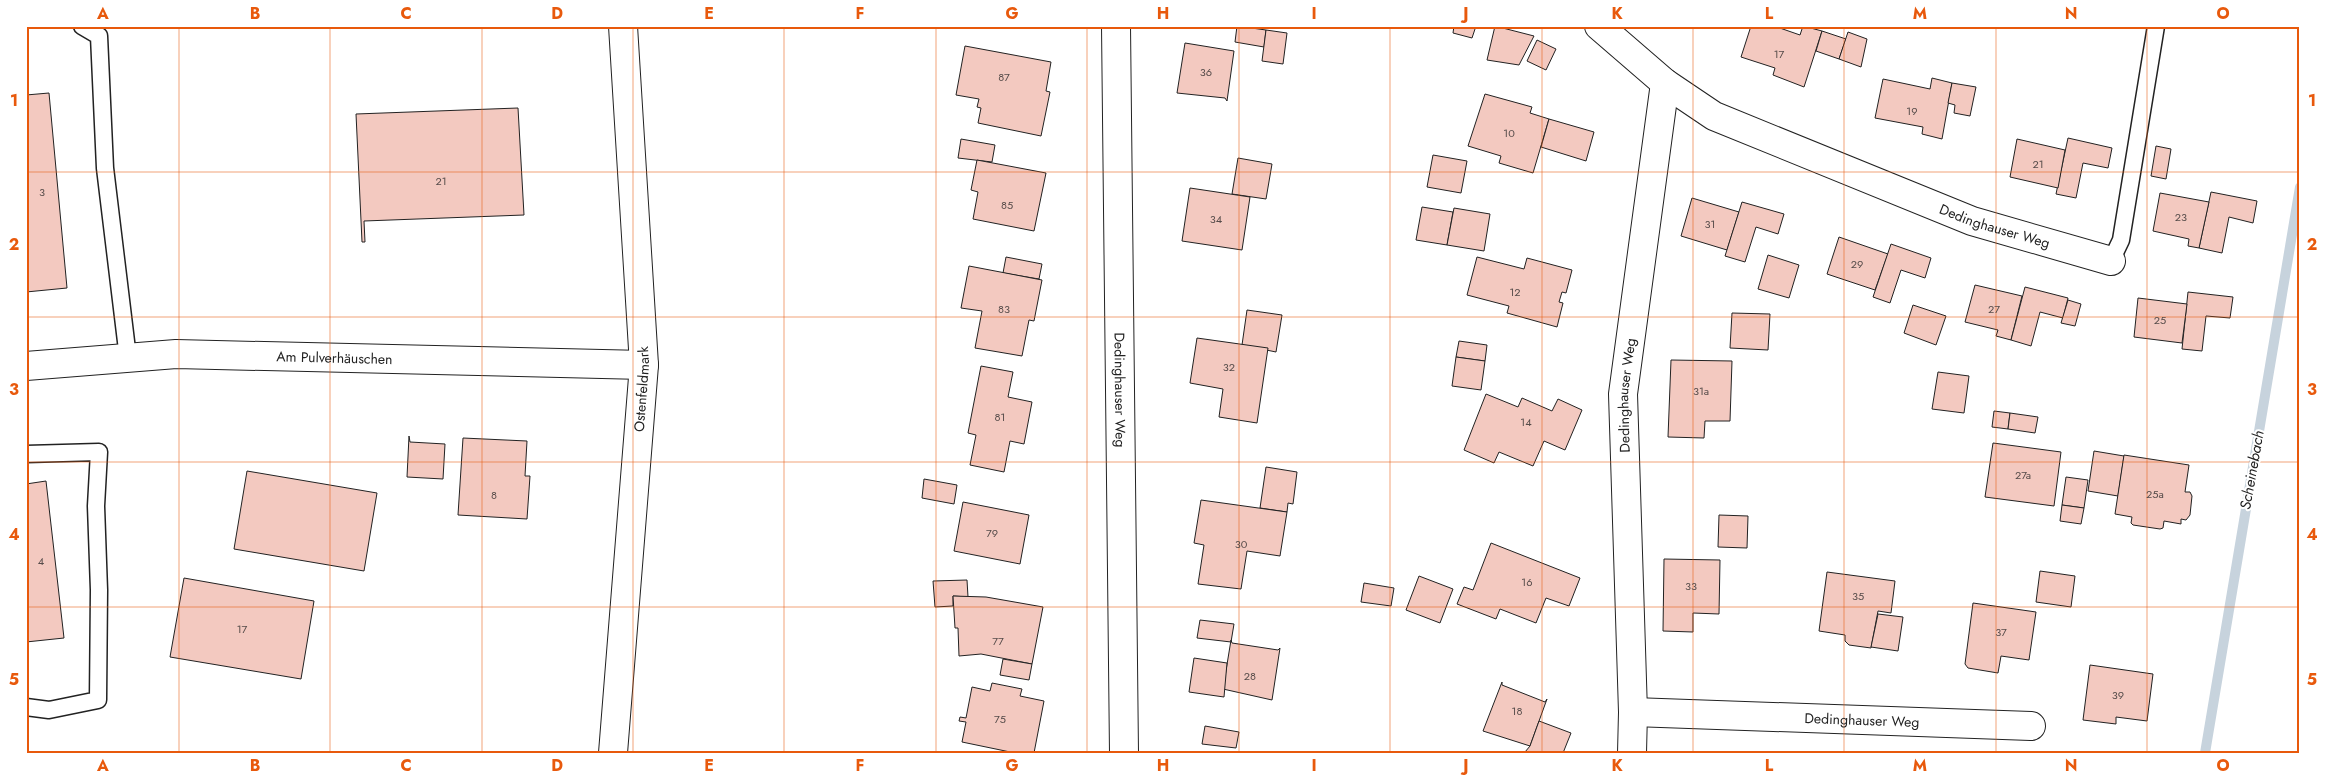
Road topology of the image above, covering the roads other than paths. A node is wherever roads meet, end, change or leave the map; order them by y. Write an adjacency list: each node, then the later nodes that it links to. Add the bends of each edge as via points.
1 (82, 26): 8 (lane, via 99,36 105,168)
2 (623, 26): 9 (street, Ostenfeldmark)
3 (1116, 26): 16 (street, Dedinghauser Weg)
4 (1599, 26): 6 (street, Dedinghauser Weg)
5 (2156, 26): 7 (lane, via 2121,240)
6 (1665, 83): 7 (street, Dedinghauser Weg, via 1714,116 1972,221); 13 (street, Dedinghauser Weg, via 1623,394)
7 (2111, 261)
8 (128, 358): 9 (street, Am Pulverhäuschen, via 176,354); 10 (street, Am Pulverhäuschen)
9 (644, 365): 15 (street, Ostenfeldmark)
10 (26, 366)
11 (26, 454): 12 (lane, via 99,452 96,506 98,700 49,710)
12 (26, 707)
13 (1633, 712): 14 (street, Dedinghauser Weg); 17 (street, Dedinghauser Weg)
14 (2031, 726)
15 (613, 753)
16 (1124, 753)
17 (1632, 753)

